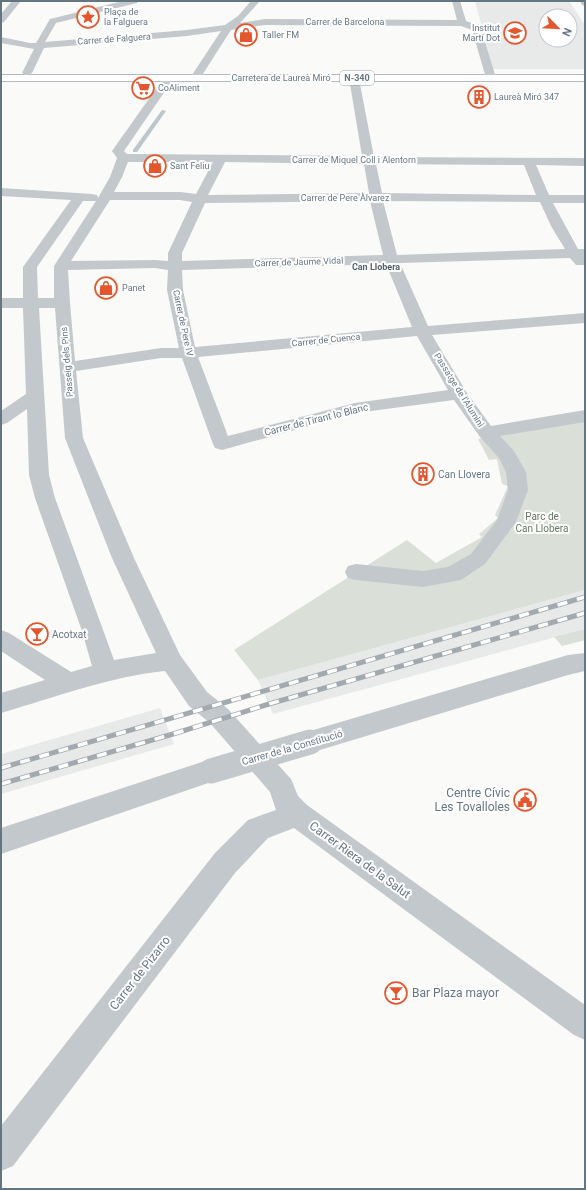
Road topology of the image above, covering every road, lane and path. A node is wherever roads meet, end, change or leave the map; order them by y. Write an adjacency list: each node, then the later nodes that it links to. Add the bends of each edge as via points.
1 (16, 1): 5 (street)
2 (134, 1): 11 (street, via 89,10 53,21)
3 (256, 1): 7 (street, via 241,18)
4 (456, 1): 6 (street)
5 (1, 20)
6 (462, 23): 7 (street, Carrer de Barcelona, via 265,22); 15 (street, via 476,28)
7 (228, 27): 9 (street, Carrer de Falguera, via 150,37); 14 (street)
8 (1, 40): 9 (street, Carrer de Falguera)
9 (30, 46): 10 (street)
10 (1, 48)
11 (27, 73)
12 (1, 78): 13 (main road, Carretera de Laureà Miró / N-340)
13 (168, 78): 14 (main road, Carretera de Laureà Miró / N-340); 18 (street, via 118,151)
14 (196, 78): 15 (main road, Carretera de Laureà Miró / N-340)
15 (491, 78): 16 (main road, Carretera de Laureà Miró / N-340)
16 (585, 78)
17 (356, 84): 20 (street, Passatge de l'Alumini)
18 (123, 158): 19 (street, Carrer de Miquel Coll i Alentorn); 25 (street)
19 (220, 160): 20 (street, Carrer de Miquel Coll i Alentorn); 28 (street, Carrer de Pere IV)
20 (370, 161): 21 (street, Carrer de Miquel Coll i Alentorn); 26 (street, Passatge de l'Alumini)
21 (528, 161): 22 (street, Carrer de Miquel Coll i Alentorn); 27 (street)
22 (585, 162)
23 (1, 192): 24 (street, Carrer de Pere Àlvarez)
24 (80, 197): 25 (street, Carrer de Pere Àlvarez); 37 (street, via 30,267)
25 (105, 197): 28 (street, Carrer de Pere Àlvarez, via 180,196); 32 (street)
26 (376, 197): 27 (street, Carrer de Pere Àlvarez); 28 (street, Carrer de Pere Àlvarez); 31 (street, Passatge de l'Alumini)
27 (544, 198): 29 (street, Carrer de Pere Àlvarez); 30 (street)
28 (200, 199): 33 (street, Carrer de Pere IV, via 175,253)
29 (585, 199)
30 (579, 253): 31 (street, Carrer de Jaume Vidal); 34 (street)
31 (391, 259): 33 (street, Carrer de Jaume Vidal); 39 (street, Passatge de l'Alumini)
32 (61, 266): 33 (street, Carrer de Jaume Vidal); 35 (street, Passeig dels Pins)
33 (175, 266): 40 (street, Carrer de Pere IV, via 175,290)
34 (585, 268)
35 (62, 303): 37 (street); 41 (street, Passeig dels Pins)
36 (1, 304): 37 (street)
37 (31, 304): 43 (street)
38 (585, 318): 39 (street, Carrer de Cuenca)
39 (422, 331): 40 (street, Carrer de Cuenca); 42 (street, Passatge de l'Alumini)
40 (188, 353): 41 (street, Carrer de Cuenca, via 161,353); 47 (street, Carrer de Pere IV)
41 (68, 367): 50 (street, Passeig dels Pins, via 74,438 123,558)
42 (459, 394): 46 (street, Passatge de l'Alumini); 47 (street, Carrer de Tirant lo Blanc, via 355,408)
43 (35, 396): 45 (street); 52 (street, via 39,475)
44 (585, 416): 46 (street)
45 (1, 419)
46 (486, 433): 48 (street, Passatge de l'Alumini, via 507,455 516,472 518,490 506,522 478,559 453,574 423,580)
47 (222, 444)
48 (356, 572)
49 (1, 639): 53 (street)
50 (171, 661): 52 (street, via 152,662); 55 (street, Carrer Riera de la Salut, via 198,699 219,716 282,787 286,803)
51 (585, 662): 56 (street, Carrer de la Constitució, bridge, via 211,771)
52 (106, 673): 53 (street)
53 (67, 682): 54 (street)
54 (1, 703)
55 (297, 814): 57 (street, Carrer Riera de la Salut); 58 (street, Carrer de Pizarro, via 258,829 226,863)
56 (1, 841)
57 (585, 1024)
58 (1, 1154)

